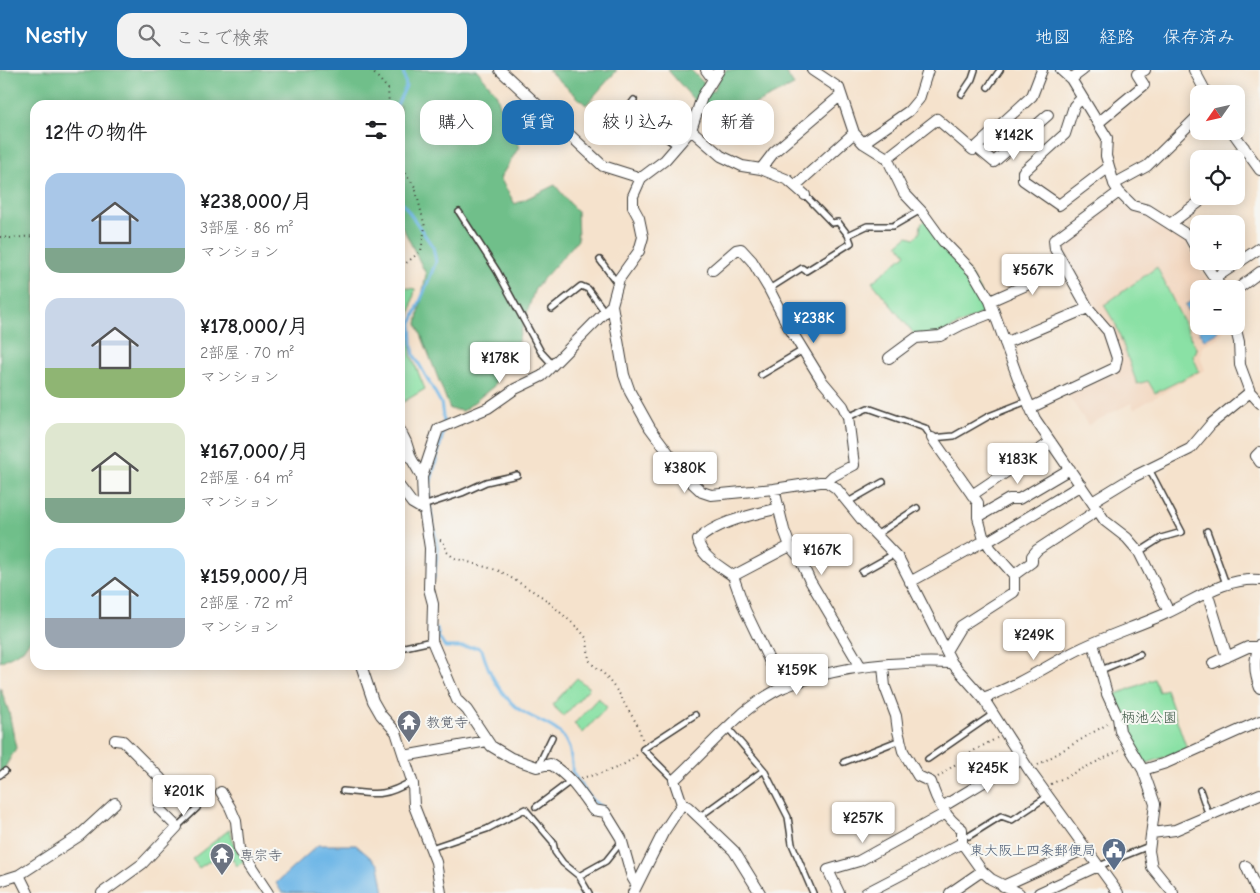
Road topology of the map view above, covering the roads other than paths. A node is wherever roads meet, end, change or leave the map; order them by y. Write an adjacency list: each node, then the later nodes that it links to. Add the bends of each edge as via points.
1 (500, 70): 34 (street, via 603,166)
2 (812, 70): 16 (street, via 836,85)
3 (928, 70): 25 (street, via 919,99 909,111)
4 (975, 70): 15 (lane)
5 (1000, 70): 14 (lane)
6 (1042, 70): 27 (street, via 1032,96)
7 (1061, 70): 12 (street)
8 (1083, 70): 12 (street)
9 (1146, 70): 19 (street, via 1137,74 1144,85)
10 (1194, 70): 13 (street)
11 (712, 73): 21 (street)
12 (1071, 79): 17 (street)
13 (1202, 85)
14 (988, 87)
15 (962, 94)
16 (841, 95): 23 (street); 32 (street, via 774,152)
17 (1082, 98): 19 (street); 31 (street, via 1074,106 1065,134 1023,172 1023,180 1059,205)
18 (1048, 115): 27 (street, via 994,162)
19 (1098, 123): 31 (street, via 1107,138)
20 (1190, 124): 36 (street, via 1147,166)
21 (692, 127)
22 (692, 131): 32 (street, via 720,156 742,166)
23 (854, 133): 25 (street); 35 (street)
24 (1239, 140): 28 (street)
25 (863, 143): 30 (street)
26 (677, 146): 34 (street)
27 (976, 147): 30 (street, via 973,150 937,119)
28 (1244, 147): 29 (street); 33 (street)
29 (1242, 150)
30 (887, 158): 39 (street, via 904,193)
31 (1109, 167): 36 (street)
32 (762, 169): 35 (street)
33 (1260, 170)
34 (641, 178): 52 (street, via 632,196 643,237)
35 (795, 186): 37 (street)
36 (1117, 188): 41 (street, via 1133,206 1148,210); 46 (street, via 1054,240)
37 (805, 195): 42 (lane, via 832,223 838,222)
38 (1195, 205): 41 (street)
39 (919, 211): 42 (lane, via 893,226 867,226); 54 (street, via 972,272)
40 (459, 212): 62 (lane, via 541,352)
41 (1170, 224): 43 (street)
42 (848, 235): 53 (lane, via 851,243)
43 (1190, 238)
44 (1260, 248): 50 (street)
45 (600, 260): 52 (lane)
46 (1065, 268): 54 (street); 56 (street)
47 (713, 270): 53 (street, via 741,249)
48 (1209, 270): 50 (street)
49 (1260, 272): 51 (street)
50 (1215, 278)
51 (1245, 283)
52 (617, 284): 55 (street)
53 (769, 289): 60 (street)
54 (992, 307): 59 (street); 61 (street, via 940,336 916,338)
55 (609, 308): 57 (lane, via 581,286); 62 (street); 80 (street, via 630,392 650,428 687,478 702,492 712,495)
56 (1088, 308): 59 (street); 66 (street, via 1108,331 1117,358 1115,368)
57 (552, 309)
58 (1237, 335): 64 (street, via 1240,365)
59 (1005, 343): 66 (street)
60 (803, 350): 63 (lane); 67 (street)
61 (889, 358)
62 (553, 366): 76 (street, via 488,408 438,429)
63 (761, 375)
64 (1250, 392): 65 (street); 74 (street, via 1211,424 1190,448)
65 (1260, 403)
66 (1029, 405): 68 (lane, via 976,423 954,436); 70 (street)
67 (848, 417): 68 (lane, via 868,408 924,428); 77 (street, via 854,465)
68 (932, 438): 82 (street)
69 (405, 440): 76 (street)
70 (1051, 442): 73 (street); 82 (street)
71 (1260, 452): 72 (street, via 1256,456)
72 (1260, 462)
73 (1070, 469): 79 (street); 88 (street, via 1019,499 1009,499)
74 (1149, 469): 84 (street); 93 (lane, via 1182,532 1161,538)
75 (517, 474): 85 (lane, via 486,482)
76 (422, 477): 85 (street)
77 (828, 482): 80 (street); 83 (street)
78 (883, 482): 83 (lane)
79 (1081, 485): 84 (street); 91 (street)
80 (774, 489): 86 (street)
81 (405, 494): 85 (street, via 412,503)
82 (972, 495): 88 (street, via 978,503)
83 (848, 502): 90 (street)
84 (1095, 506): 93 (street, via 1105,521); 97 (street, via 1037,550 1032,562)
85 (424, 508): 103 (street, via 430,548 428,574 433,604)
86 (778, 508): 92 (street); 96 (street, via 715,527 698,540 704,554)
87 (917, 508): 90 (lane)
88 (978, 517): 91 (street)
89 (1207, 531): 100 (lane)
90 (876, 535): 94 (street)
91 (986, 541): 97 (street); 99 (street)
92 (790, 546): 96 (street); 113 (street)
93 (1139, 552): 102 (street)
94 (894, 554): 95 (lane); 99 (street)
95 (862, 572)
96 (733, 576): 116 (street, via 745,610)
97 (1014, 576): 107 (street, via 1014,592 961,626)
98 (1260, 580): 100 (street)
99 (910, 582): 107 (street)
100 (1226, 584): 101 (street)
101 (1207, 592): 102 (street); 109 (street)
102 (1169, 612): 104 (street)
103 (432, 642): 106 (lane); 126 (street, via 457,700)
104 (1093, 643): 115 (street); 118 (street, via 1006,690)
105 (1259, 645): 109 (street); 117 (street, via 1255,675)
106 (405, 647)
107 (946, 651): 110 (street)
108 (1140, 654): 115 (lane)
109 (1227, 657): 111 (street)
110 (952, 663): 112 (street); 118 (street)
111 (1213, 663)
112 (883, 665): 113 (street); 125 (street, via 885,687 896,716)
113 (861, 667): 116 (street)
114 (363, 670): 127 (street, via 373,701 396,732)
115 (1101, 670): 133 (street, via 1120,731)
116 (782, 687): 122 (street)
117 (1260, 688)
118 (983, 698): 119 (street)
119 (992, 714): 128 (lane); 129 (street)
120 (695, 715): 135 (lane, via 642,749)
121 (1260, 721): 133 (street, via 1166,763)
122 (728, 728): 132 (lane); 135 (street)
123 (552, 737): 131 (lane)
124 (115, 740): 149 (street, via 122,740 160,778 164,785 159,809)
125 (900, 740): 130 (lane); 146 (street, via 918,776 931,782 935,797)
126 (487, 741): 127 (street); 131 (street, via 511,758)
127 (404, 756): 136 (street)
128 (928, 759)
129 (1022, 760): 140 (street); 146 (street)
130 (844, 762)
131 (537, 767): 134 (street, via 550,764)
132 (764, 770): 148 (lane); 171 (lane, via 788,817 792,844)
133 (1142, 770): 150 (street, via 1154,804)
134 (572, 780): 144 (lane); 152 (street, via 593,810 605,812)
135 (674, 780): 143 (street)
136 (412, 781): 138 (lane, via 386,794); 154 (street, via 414,806)
137 (1200, 790): 147 (lane)
138 (343, 791)
139 (221, 792): 167 (street, via 236,821 239,849)
140 (1045, 792): 151 (lane, via 1012,820 1001,816); 155 (street)
141 (1260, 794): 147 (street)
142 (115, 803): 159 (street, via 80,836)
143 (682, 804): 148 (street); 163 (street)
144 (536, 807)
145 (197, 808): 149 (lane)
146 (944, 810): 151 (street, via 962,829); 172 (street, via 858,861 828,870)
147 (1209, 816): 150 (street, via 1175,830)
148 (698, 817): 170 (street, via 734,851)
149 (177, 827): 166 (street, via 142,864)
150 (1152, 833): 153 (street)
151 (966, 840): 158 (street); 173 (street)
152 (622, 841): 160 (lane, via 606,861); 163 (street)
153 (1150, 845): 156 (lane); 178 (street, via 1152,867)
154 (430, 848): 160 (lane, via 487,829 525,809 553,842 563,863); 168 (street, via 436,862)
155 (1085, 849): 156 (street); 162 (street)
156 (1098, 866): 176 (street); 177 (street)
157 (1246, 866): 164 (street)
158 (982, 871): 162 (street); 174 (street)
159 (18, 875): 161 (street); 165 (street)
160 (579, 876): 169 (lane)
161 (0, 881)
162 (1004, 886): 175 (street)
163 (634, 888)
164 (1258, 890)
165 (28, 893)
166 (102, 893)
167 (268, 893)
168 (441, 893)
169 (589, 893)
170 (760, 893)
171 (813, 893)
172 (839, 893)
173 (866, 893)
174 (950, 893)
175 (1019, 893)
176 (1039, 893)
177 (1118, 893)
178 (1173, 893)

